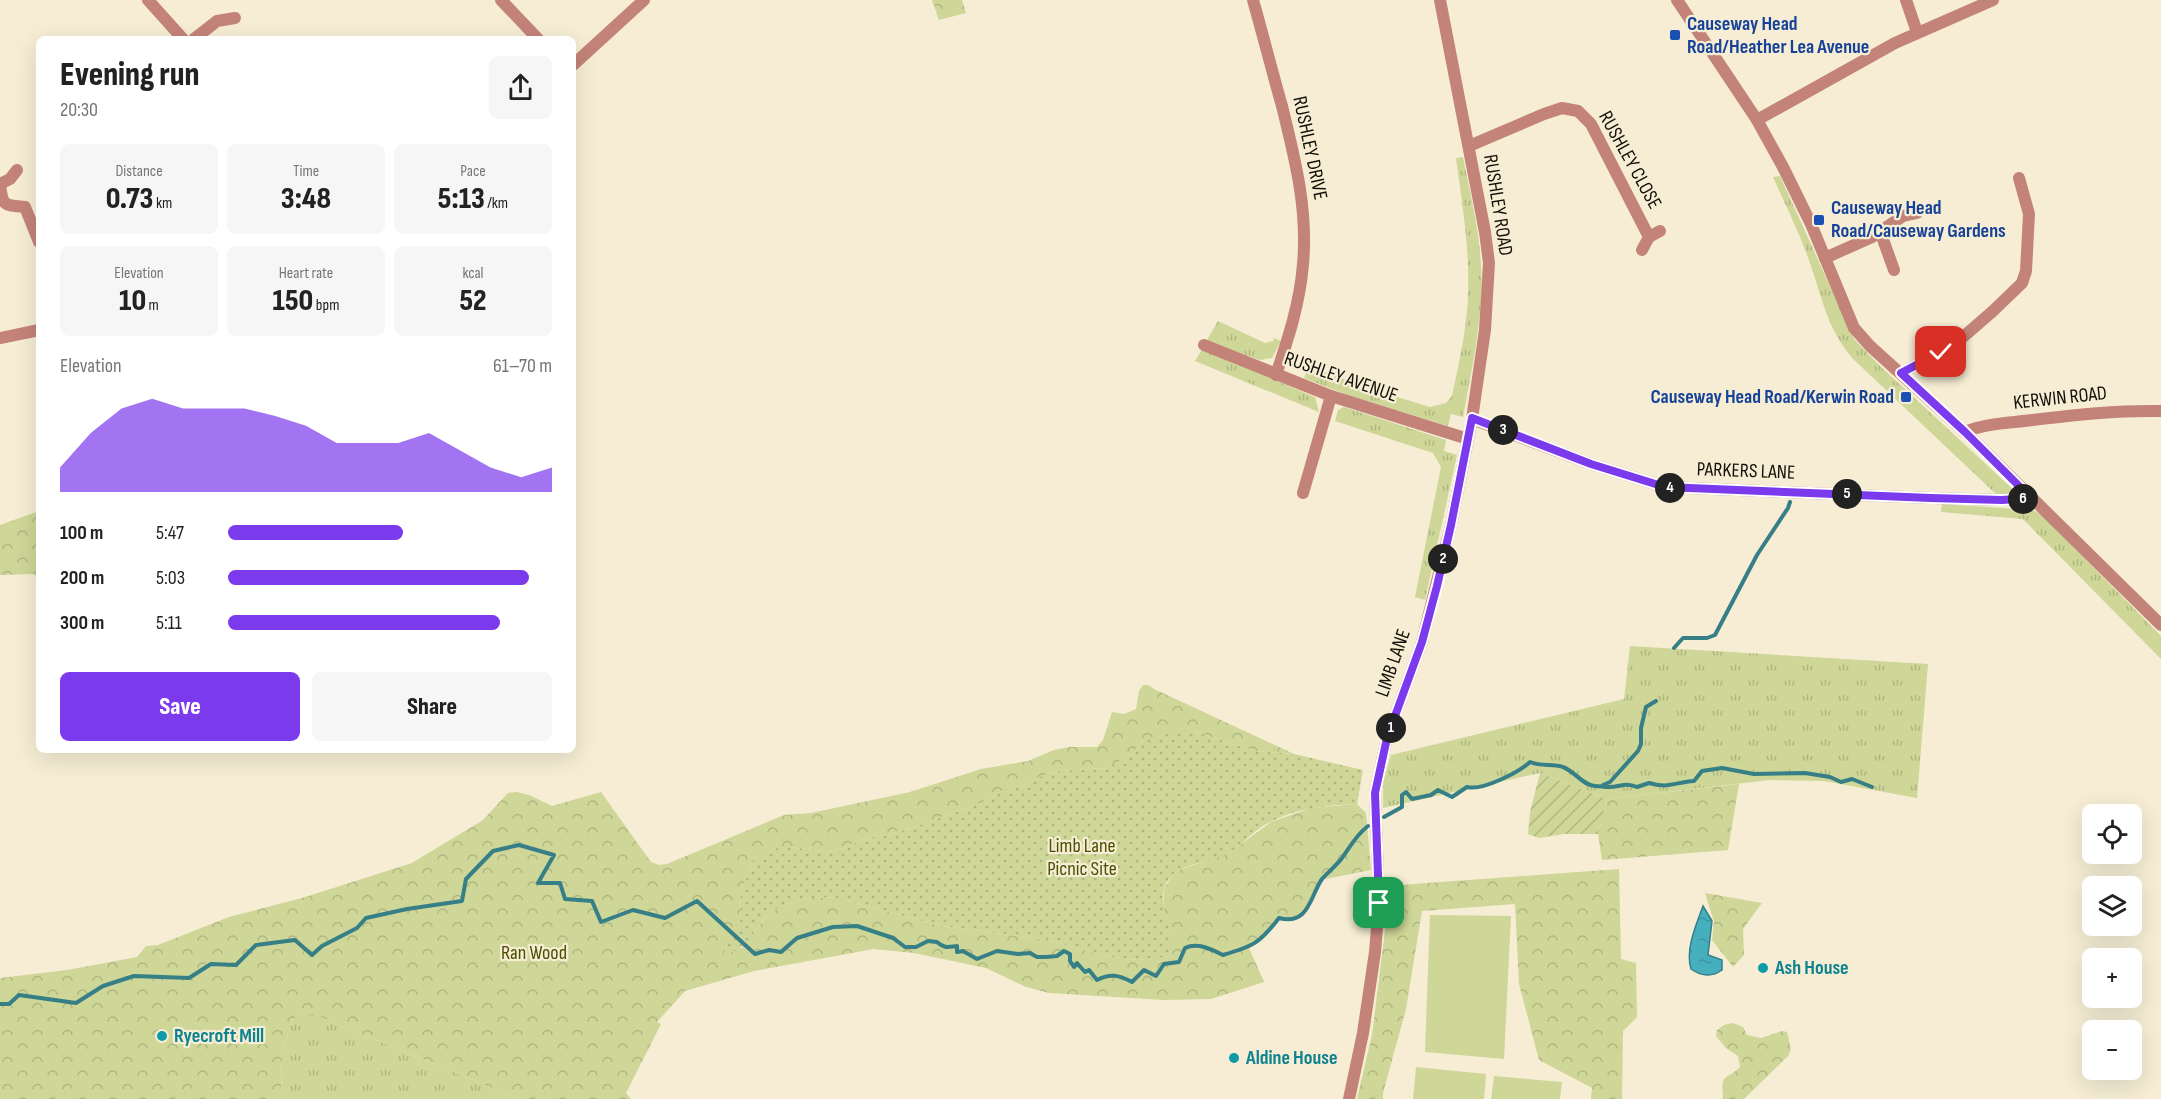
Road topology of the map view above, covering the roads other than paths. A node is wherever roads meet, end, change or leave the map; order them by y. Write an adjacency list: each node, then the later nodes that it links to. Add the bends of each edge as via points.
1 (148, 0): 11 (street)
2 (501, 0): 13 (street)
3 (645, 0): 14 (street)
4 (1253, 0): 30 (street, RUSHLEY DRIVE, via 1293,150 1304,213 1299,295)
5 (1440, 0): 16 (street, RUSHLEY ROAD)
6 (1677, 0): 15 (street)
7 (1906, 0): 10 (street)
8 (1993, 0): 10 (street)
9 (235, 18): 12 (street, via 217,21)
10 (1917, 32): 15 (street)
11 (180, 36)
12 (198, 36)
13 (535, 36)
14 (576, 62)
15 (1757, 120): 24 (street)
16 (1469, 146): 23 (street, RUSHLEY CLOSE, via 1562,108 1578,111 1591,123 1654,234); 33 (street, RUSHLEY ROAD, via 1489,263 1485,330)
17 (17, 170): 19 (street)
18 (2019, 178): 29 (street, via 2028,214 2022,283 1963,337)
19 (0, 184): 22 (street, via 3,202 25,207)
20 (1917, 213): 21 (street, via 1903,216)
21 (1880, 231): 24 (street); 25 (street)
22 (36, 234)
23 (1642, 250)
24 (1825, 258): 29 (street, via 1854,328)
25 (1894, 270)
26 (36, 331): 27 (street)
27 (0, 338)
28 (1204, 345): 30 (street, RUSHLEY AVENUE)
29 (1901, 373): 34 (street)
30 (1276, 375): 31 (street, RUSHLEY AVENUE)
31 (1331, 396): 35 (street, RUSHLEY AVENUE); 36 (street)
32 (2161, 411): 34 (street, KERWIN ROAD, via 2073,416 1981,426)
33 (1472, 418): 35 (street, LIMB LANE); 37 (street, PARKERS LANE, via 1591,464 1665,487 1955,499)
34 (1965, 432): 37 (street)
35 (1468, 439): 39 (street, LIMB LANE, via 1437,586 1422,642 1387,738 1375,793 1379,882 1376,942)
36 (1303, 493)
37 (2031, 498): 38 (street)
38 (2161, 625)
39 (1349, 1099)

